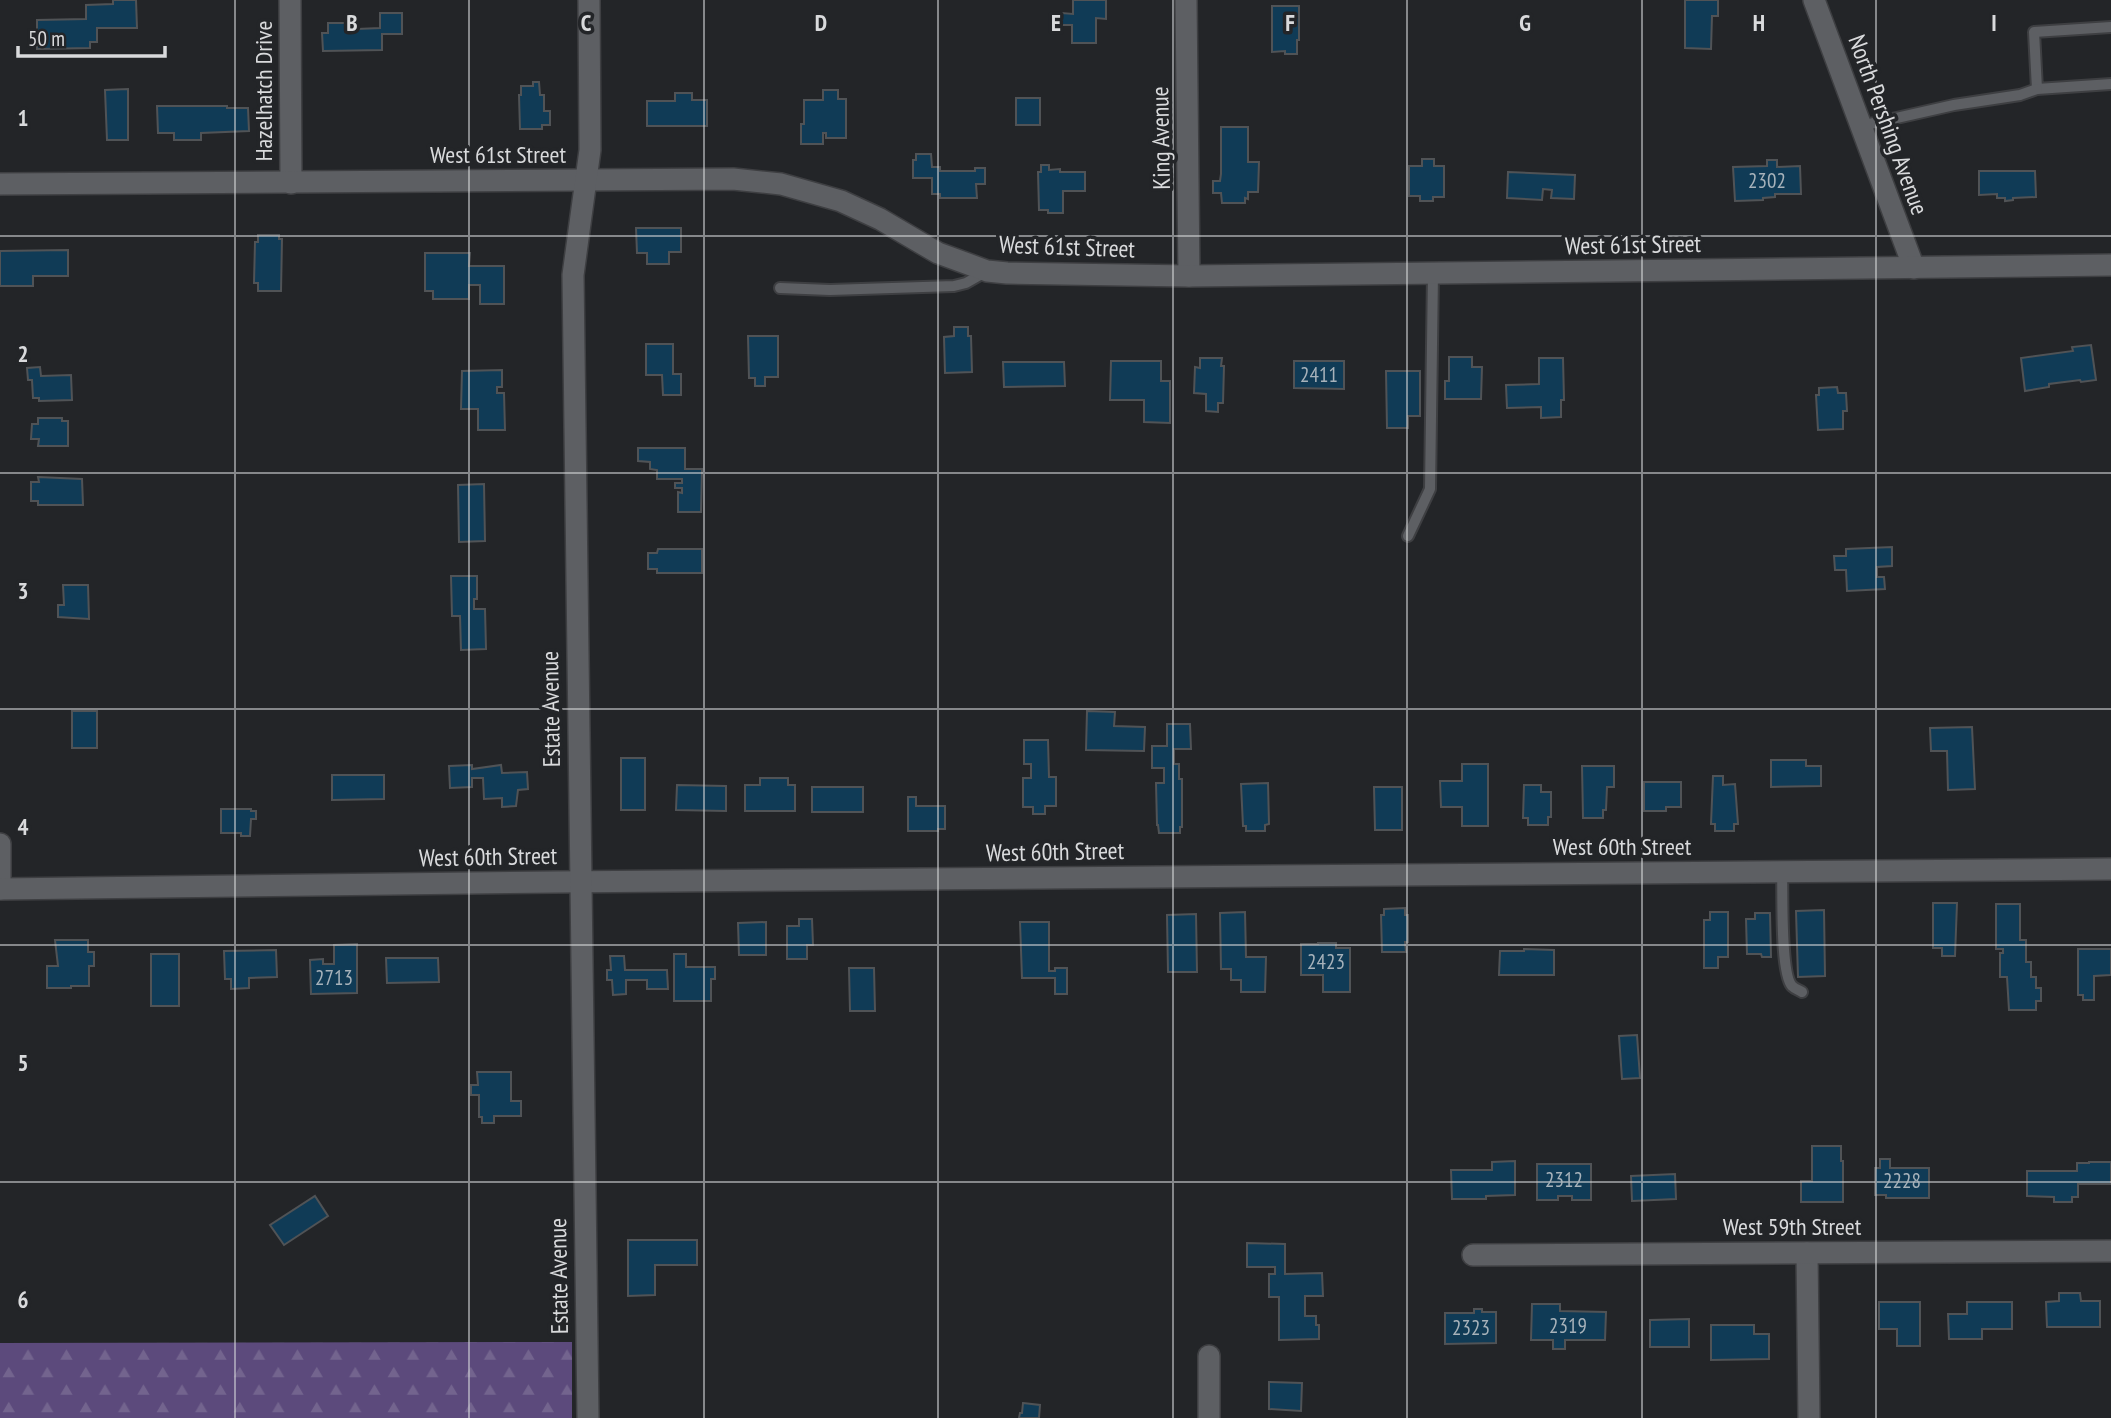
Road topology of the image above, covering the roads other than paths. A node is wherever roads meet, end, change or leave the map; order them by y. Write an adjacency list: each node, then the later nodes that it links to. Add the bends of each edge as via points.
1 (290, 0): 10 (street, Hazelhatch Drive)
2 (589, 0): 9 (street, Estate Avenue, via 591,139)
3 (1185, 0): 16 (street, King Avenue)
4 (1814, 0): 8 (street, North Pershing Avenue)
5 (2111, 27): 7 (lane, via 2034,32)
6 (2111, 84): 7 (lane)
7 (2037, 89): 8 (lane)
8 (1861, 127): 13 (street, North Pershing Avenue)
9 (586, 181): 10 (street, West 61st Street); 14 (street, West 61st Street, via 733,179 797,187 858,208 932,250); 22 (street, Estate Avenue, via 573,275)
10 (291, 183): 11 (street, West 61st Street)
11 (0, 184)
12 (2111, 265): 13 (street, West 61st Street)
13 (1913, 268): 15 (street, West 61st Street)
14 (987, 271): 16 (street, West 61st Street); 17 (lane, via 954,286)
15 (1433, 273): 16 (street, West 61st Street); 18 (lane, via 1430,489)
16 (1189, 276)
17 (780, 288)
18 (1408, 536)
19 (0, 844): 23 (street)
20 (2111, 869): 21 (street, West 60th Street)
21 (1782, 872): 22 (street, West 60th Street); 24 (lane, via 1784,959 1792,986)
22 (579, 882): 23 (street, West 60th Street); 29 (street, Estate Avenue)
23 (0, 889)
24 (1802, 992)
25 (2111, 1251): 26 (street, West 59th Street)
26 (1807, 1253): 27 (street, West 59th Street); 31 (street)
27 (1472, 1255)
28 (1209, 1356): 30 (street)
29 (587, 1418)
30 (1209, 1418)
31 (1809, 1418)

